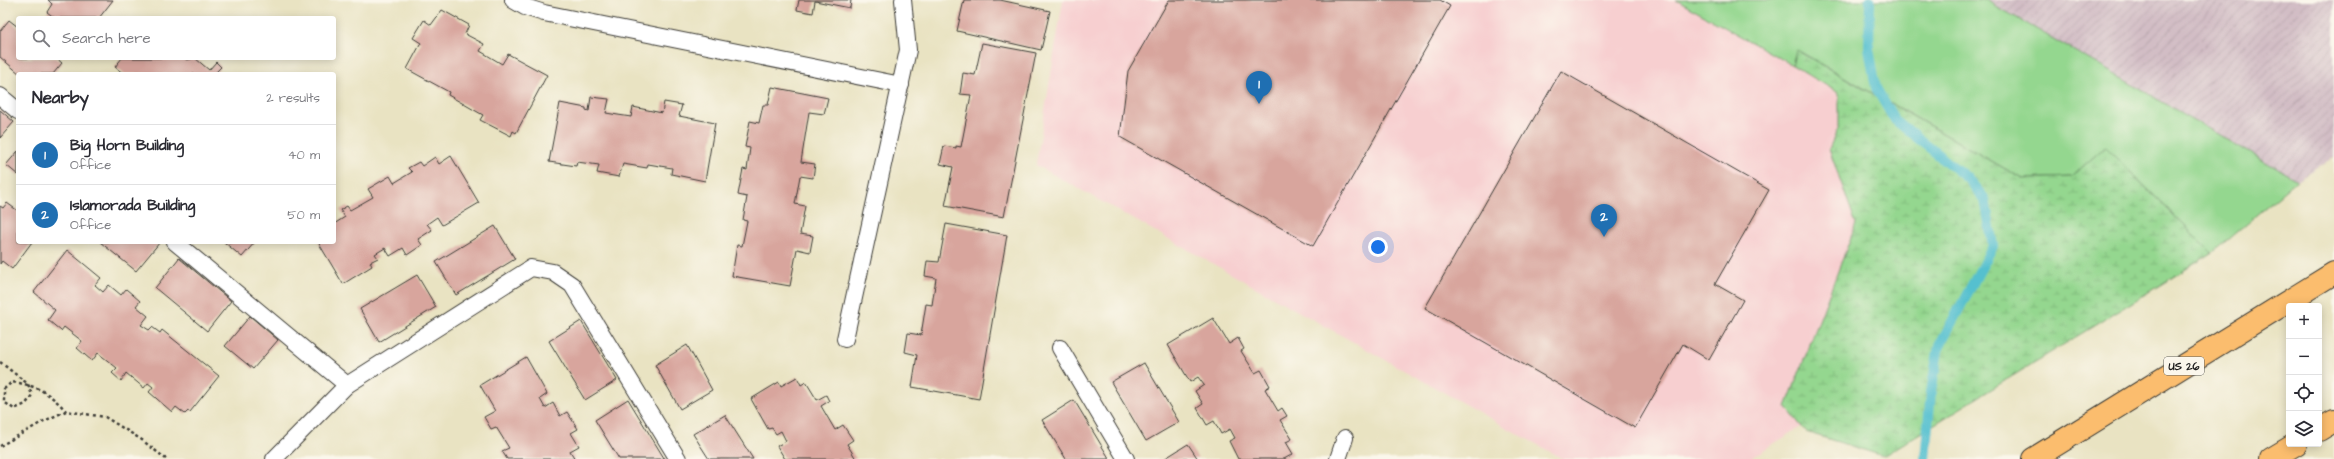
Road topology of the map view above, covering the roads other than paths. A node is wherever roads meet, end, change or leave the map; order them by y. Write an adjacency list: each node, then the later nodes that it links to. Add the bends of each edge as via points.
1 (513, 0): 3 (lane, via 525,8 544,14)
2 (903, 0): 3 (lane, via 908,50)
3 (901, 85): 8 (lane)
4 (0, 96): 5 (lane)
5 (16, 109)
6 (177, 244): 10 (lane)
7 (2334, 274): 19 (highway, US 26)
8 (845, 339)
9 (1060, 348): 17 (lane)
10 (347, 385): 15 (lane); 16 (lane, via 531,268 553,272 572,285)
11 (2334, 421): 12 (highway)
12 (2322, 428)
13 (1345, 438): 18 (lane)
14 (2291, 447): 20 (highway)
15 (274, 459)
16 (678, 459)
17 (1126, 459)
18 (1338, 459)
19 (2033, 459)
20 (2271, 459)

